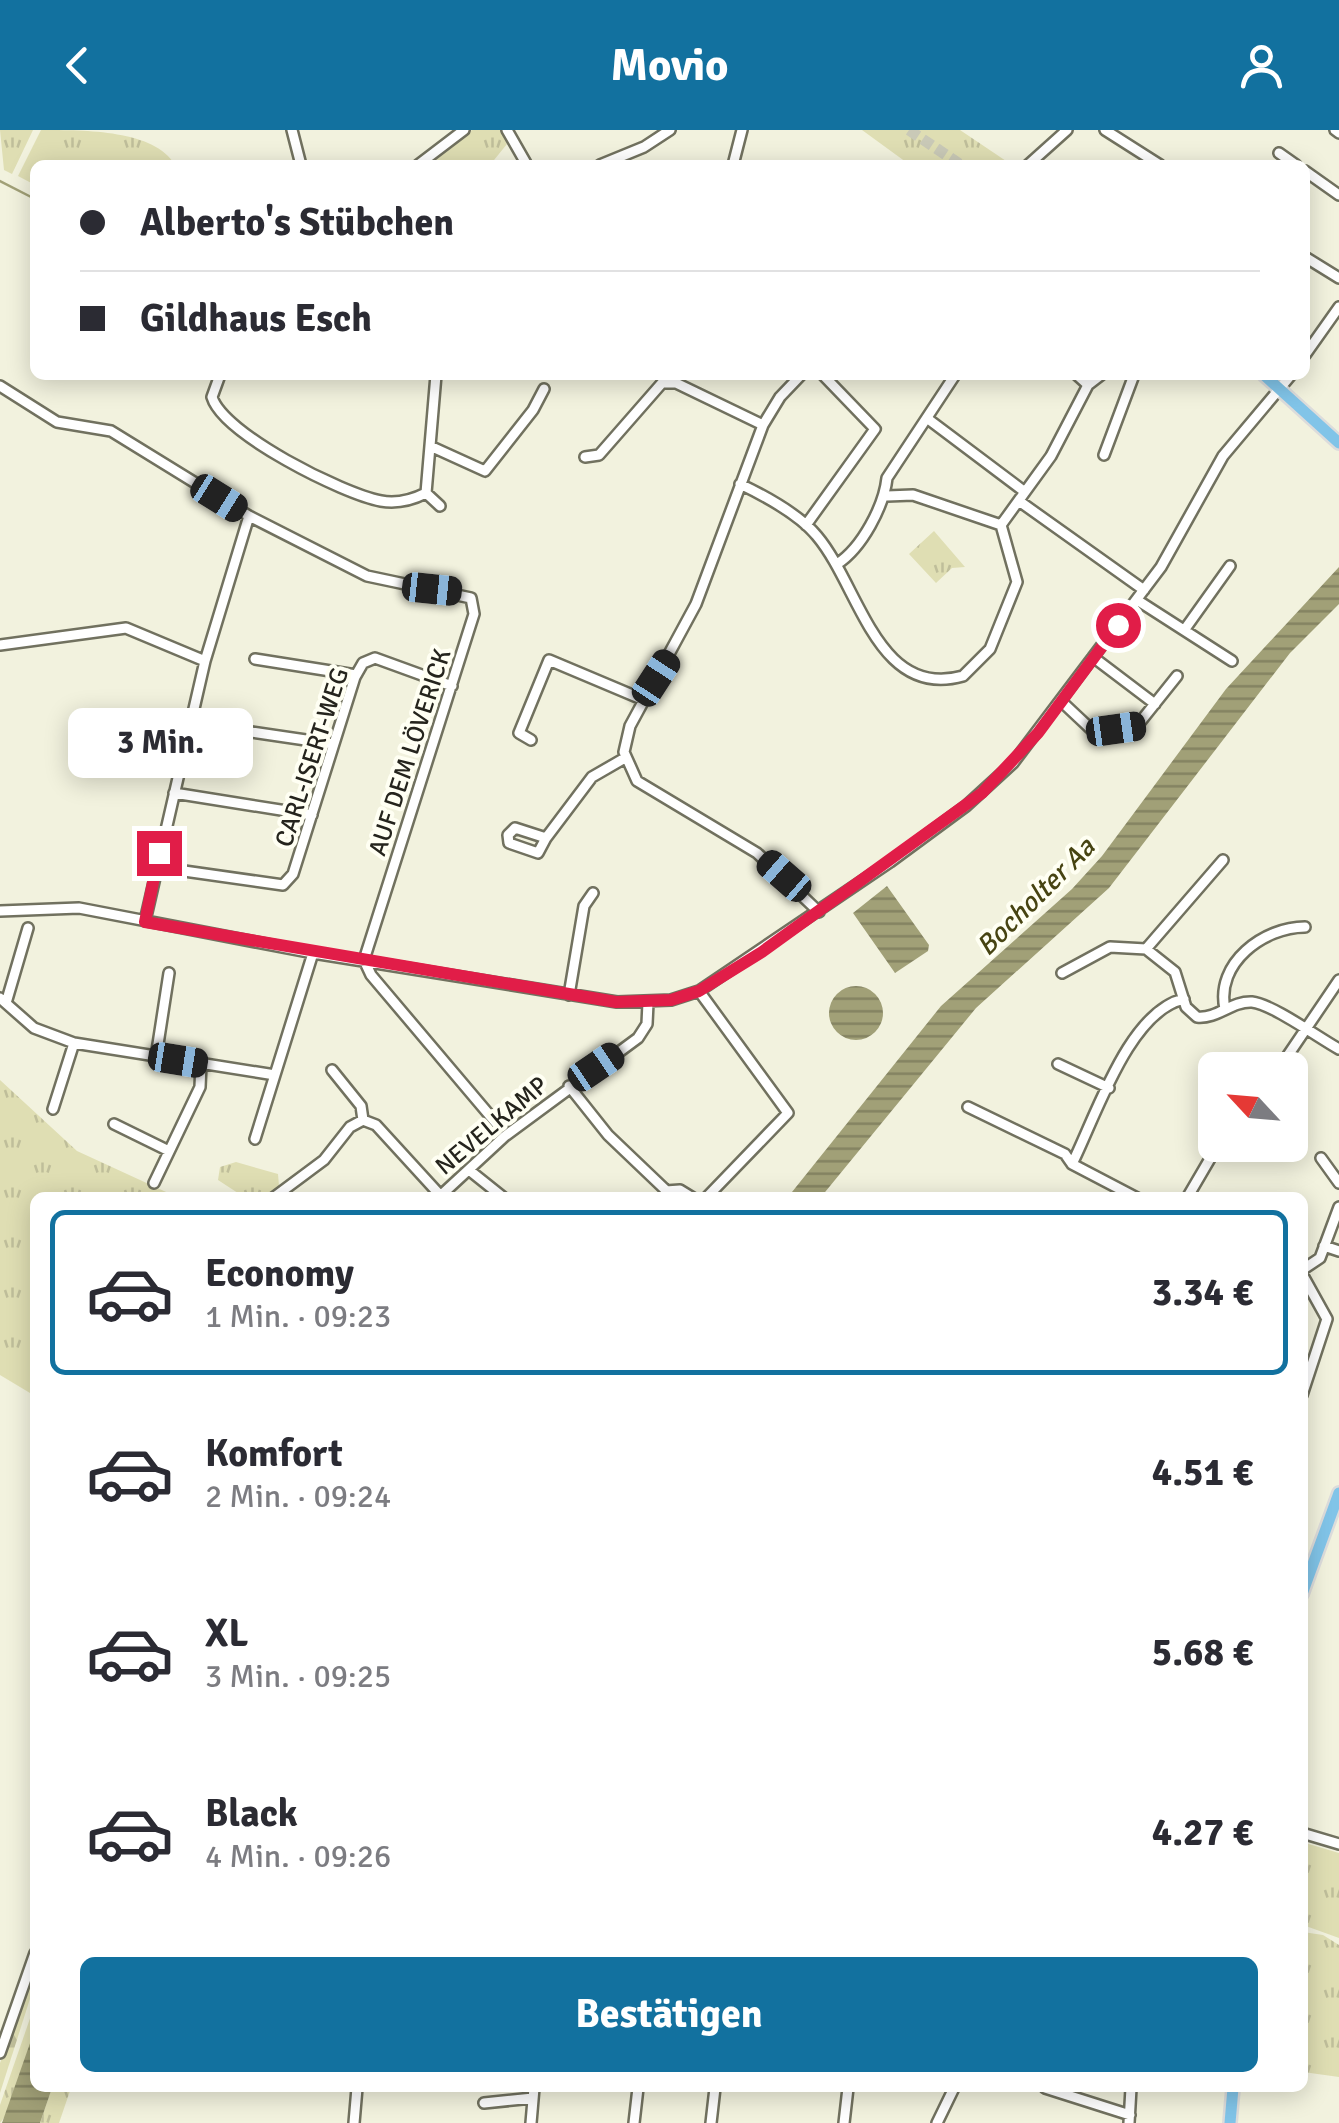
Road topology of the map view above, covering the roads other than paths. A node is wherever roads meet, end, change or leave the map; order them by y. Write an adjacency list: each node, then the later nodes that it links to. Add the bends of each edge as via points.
1 (292, 130): 9 (street)
2 (464, 130): 10 (street)
3 (507, 130): 11 (street)
4 (670, 130): 12 (street)
5 (742, 130): 13 (street)
6 (1067, 130): 14 (street)
7 (1105, 130): 15 (street)
8 (1279, 153): 16 (street)
9 (300, 160)
10 (425, 160)
11 (525, 160)
12 (610, 160)
13 (734, 160)
14 (1034, 160)
15 (1152, 160)
16 (1289, 160)
17 (1310, 175): 18 (street)
18 (1339, 195)
19 (1310, 260): 20 (street)
20 (1339, 278)
21 (1339, 307): 22 (street)
22 (1310, 346)
23 (218, 380): 44 (street, via 212,397 218,410 282,457 380,501)
24 (436, 380): 40 (street)
25 (797, 380): 38 (street)
26 (828, 380): 50 (street, via 875,429)
27 (953, 380): 37 (street)
28 (1082, 380): 33 (street)
29 (1094, 380): 33 (street)
30 (1132, 380): 41 (street)
31 (1270, 380): 35 (main road)
32 (1287, 380): 35 (street)
33 (1088, 385): 46 (street, via 1052,456)
34 (0, 386): 48 (street, AUF DEM LÖVERICK, via 57,422 111,432)
35 (1280, 389): 39 (main road); 53 (street, via 1210,475)
36 (544, 390): 40 (street, via 485,471)
37 (928, 419): 45 (street, via 888,478); 46 (street)
38 (763, 425): 42 (street, via 676,383 662,383 599,455); 43 (street)
39 (1339, 443)
40 (430, 446): 44 (street)
41 (1104, 455)
42 (585, 457)
43 (740, 484): 50 (street); 63 (street, via 696,604)
44 (426, 493): 47 (street)
45 (887, 496): 49 (street, via 912,495); 51 (street, via 853,551)
46 (1022, 496): 49 (street); 53 (street)
47 (440, 506)
48 (250, 516): 58 (street); 62 (street, AUF DEM LÖVERICK, via 366,576 471,598 474,614)
49 (1001, 524): 51 (street, via 1018,574 1014,593 985,657 946,681 920,680 896,666)
50 (806, 525): 51 (street)
51 (837, 564)
52 (1230, 566): 54 (street)
53 (1140, 595): 54 (street); 56 (street)
54 (1185, 629): 59 (street)
55 (0, 645): 58 (street, via 126,628)
56 (1093, 657): 64 (street); 65 (street)
57 (254, 658): 60 (street)
58 (205, 661): 66 (street)
59 (1232, 661)
60 (356, 674): 62 (street, CARL-ISERT-WEG, via 375,658); 68 (street, CARL-ISERT-WEG)
61 (1177, 676): 65 (street)
62 (452, 686): 83 (street, AUF DEM LÖVERICK)
63 (644, 700): 67 (street, via 549,660 518,733); 69 (street, via 625,738)
64 (1061, 701): 65 (street, via 1094,732 1137,726); 77 (street, via 974,800)
65 (1155, 704)
66 (190, 723): 68 (street); 70 (street)
67 (531, 740)
68 (333, 744): 71 (street, CARL-ISERT-WEG)
69 (624, 758): 72 (street, via 592,777); 77 (street, via 637,781 758,853)
70 (174, 793): 71 (street); 74 (street)
71 (312, 815): 74 (street, CARL-ISERT-WEG, via 293,874 283,885)
72 (546, 838)
73 (1223, 860): 81 (street)
74 (156, 867): 78 (street)
75 (593, 893): 88 (street, via 584,906)
76 (0, 910): 78 (street, via 79,908)
77 (819, 912): 87 (street)
78 (145, 922): 82 (street)
79 (1304, 927): 92 (street, via 1283,927 1253,944 1226,980)
80 (28, 928): 90 (street)
81 (1146, 949): 84 (street, via 1110,947); 89 (street, via 1175,972)
82 (313, 954): 83 (street); 101 (street)
83 (364, 960): 88 (street); 108 (street)
84 (1062, 973)
85 (169, 974): 97 (street)
86 (1339, 980): 93 (street)
87 (699, 991): 91 (street); 122 (street, via 788,1113)
88 (569, 995): 91 (street)
89 (1184, 999): 92 (street, via 1197,1017); 103 (street, via 1165,1003 1144,1022)
90 (3, 1001): 94 (street, via 34,1028)
91 (648, 1003): 102 (street, NEVELKAMP, via 638,1038)
92 (1225, 1009): 93 (street, via 1260,1004)
93 (1304, 1030): 95 (street); 96 (street)
94 (74, 1043): 97 (street); 105 (street)
95 (1339, 1049)
96 (1290, 1052)
97 (156, 1057): 98 (street)
98 (201, 1064): 101 (street); 110 (street, via 200,1087)
99 (1058, 1064): 103 (street)
100 (332, 1070): 106 (street, via 361,1106)
101 (275, 1075): 109 (street)
102 (569, 1086): 114 (street, NEVELKAMP); 121 (street)
103 (1109, 1088): 113 (street)
104 (968, 1107): 113 (street, via 1065,1154)
105 (53, 1109)
106 (363, 1120): 117 (street); 118 (street, via 376,1125)
107 (114, 1124): 110 (street)
108 (497, 1124)
109 (255, 1139)
110 (169, 1151): 115 (street)
111 (1321, 1158): 116 (street)
112 (1208, 1162): 124 (street)
113 (1072, 1164): 123 (street)
114 (468, 1170): 119 (street, NEVELKAMP); 120 (street)
115 (154, 1183)
116 (1339, 1183)
117 (281, 1192)
118 (435, 1192)
119 (443, 1192)
120 (496, 1192)
121 (668, 1192)
122 (712, 1192)
123 (1126, 1192)
124 (1191, 1192)
125 (1339, 1207): 126 (street)
126 (1324, 1246): 127 (street); 128 (street)
127 (1339, 1252)
128 (1308, 1267)
129 (1308, 1284): 130 (street, via 1327,1320)
130 (1308, 1377)
131 (1339, 1494): 132 (main road)
132 (1308, 1577)
133 (1308, 1835): 134 (street)
134 (1339, 1844)
135 (30, 1967): 136 (street)
136 (0, 2053)
137 (357, 2092): 148 (street)
138 (638, 2092): 150 (street)
139 (715, 2092): 151 (street)
140 (848, 2092): 152 (street)
141 (952, 2092): 153 (street)
142 (1056, 2092): 147 (street)
143 (1131, 2092): 147 (street)
144 (1233, 2092): 154 (main road)
145 (533, 2093): 146 (street); 149 (street)
146 (484, 2102)
147 (1129, 2119)
148 (354, 2123)
149 (530, 2123)
150 (634, 2123)
151 (711, 2123)
152 (844, 2123)
153 (937, 2123)
154 (1230, 2123)

